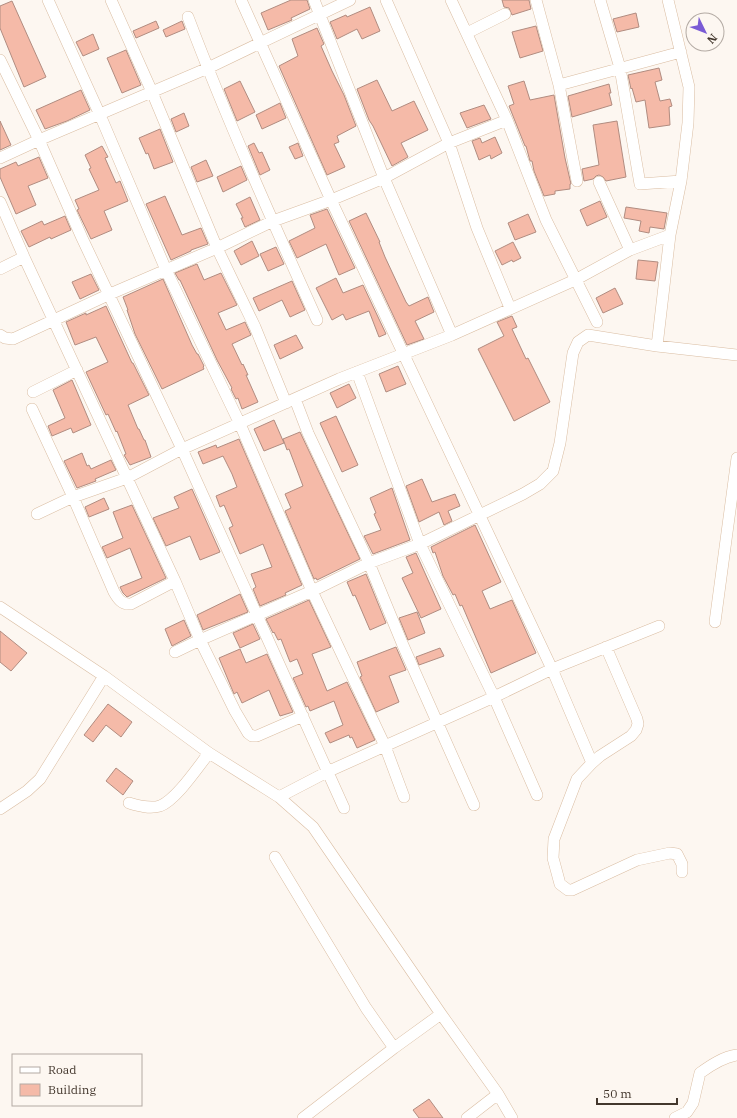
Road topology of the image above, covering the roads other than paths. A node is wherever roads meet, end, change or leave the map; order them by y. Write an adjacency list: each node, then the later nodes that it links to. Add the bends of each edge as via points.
1 (48, 0): 22 (street)
2 (111, 0): 21 (street)
3 (241, 0): 15 (street)
4 (314, 0): 11 (street)
5 (350, 0): 11 (street)
6 (386, 0): 25 (street)
7 (451, 0): 14 (street)
8 (536, 0): 20 (street)
9 (600, 0): 19 (street)
10 (668, 0): 16 (street)
11 (319, 14): 15 (street); 27 (street)
12 (505, 14): 14 (street)
13 (188, 17): 18 (street)
14 (466, 33): 23 (street)
15 (260, 44): 18 (street); 31 (street)
16 (681, 52): 19 (street); 29 (street, via 689,87)
17 (0, 60): 24 (street)
18 (208, 68): 21 (street); 33 (street)
19 (620, 68): 20 (street); 29 (street, via 640,184)
20 (559, 85): 28 (street)
21 (152, 92): 22 (street); 35 (street)
22 (100, 115): 24 (street); 39 (street)
23 (507, 120): 25 (street); 40 (street, via 546,220)
24 (39, 140): 26 (street); 41 (street)
25 (449, 142): 27 (street); 42 (street, via 477,228)
26 (0, 158)
27 (384, 178): 31 (street); 47 (street)
28 (577, 181)
29 (681, 181): 34 (street)
30 (599, 182): 36 (street)
31 (331, 200): 33 (street); 49 (street)
32 (0, 202): 37 (street)
33 (273, 221): 35 (street); 44 (street)
34 (670, 234): 36 (street); 48 (street)
35 (217, 248): 39 (street); 54 (street)
36 (630, 250): 40 (street)
37 (24, 258): 38 (street); 43 (street)
38 (0, 269)
39 (166, 270): 41 (street); 56 (street)
40 (575, 280): 42 (street); 45 (street)
41 (110, 294): 43 (street); 57 (street)
42 (510, 308): 47 (street)
43 (53, 320): 46 (street, via 13,339); 51 (street)
44 (317, 320)
45 (596, 322)
46 (0, 335)
47 (452, 336): 49 (street)
48 (657, 346): 50 (street); 63 (street, via 588,335 578,342 573,353 560,443 553,471 540,484)
49 (404, 354): 52 (street); 63 (street)
50 (737, 355)
51 (77, 370): 53 (street); 59 (street)
52 (357, 372): 54 (street); 64 (street)
53 (33, 392)
54 (291, 401): 56 (street); 65 (street)
55 (32, 408): 61 (street)
56 (240, 424): 57 (street); 67 (street)
57 (182, 449): 59 (street); 69 (street)
58 (737, 458): 60 (street)
59 (127, 478): 61 (street); 66 (street)
60 (736, 484): 70 (street)
61 (73, 497): 62 (street); 66 (street, via 114,592 122,602 131,604)
62 (37, 514)
63 (480, 515): 64 (street); 75 (street)
64 (420, 544): 65 (street); 77 (street)
65 (368, 563): 67 (street); 79 (street)
66 (175, 581): 72 (street)
67 (312, 591): 69 (street); 80 (street)
68 (0, 607): 76 (street)
69 (258, 616): 72 (street); 78 (street)
70 (715, 622)
71 (659, 626): 73 (street)
72 (200, 640): 74 (street); 78 (street, via 235,711 252,736)
73 (606, 647): 75 (street); 82 (street, via 638,724 631,736)
74 (175, 652)
75 (552, 669): 77 (street); 82 (street)
76 (104, 676): 81 (street); 90 (street, via 40,779)
77 (494, 697): 79 (street); 84 (street)
78 (303, 716): 83 (street)
79 (438, 723): 80 (street); 88 (street)
80 (385, 746): 83 (street); 86 (street)
81 (209, 753): 85 (street); 87 (street, via 167,803 142,807)
82 (592, 763): 92 (street, via 577,779 554,839 553,858 560,884 572,890 637,860 670,853 677,854 682,864)
83 (327, 772): 85 (street); 89 (street)
84 (537, 795)
85 (279, 797): 93 (street, via 313,827)
86 (404, 797)
87 (129, 803)
88 (474, 805)
89 (344, 808)
90 (0, 809)
91 (275, 857): 94 (street, via 366,1008)
92 (682, 872)
93 (441, 1014): 94 (street); 96 (street)
94 (394, 1048): 98 (street)
95 (737, 1055): 97 (street, via 730,1056 700,1073 693,1103)
96 (498, 1094): 99 (street); 100 (street)
97 (685, 1115): 101 (street)
98 (303, 1118)
99 (467, 1118)
100 (512, 1118)
101 (675, 1118)

